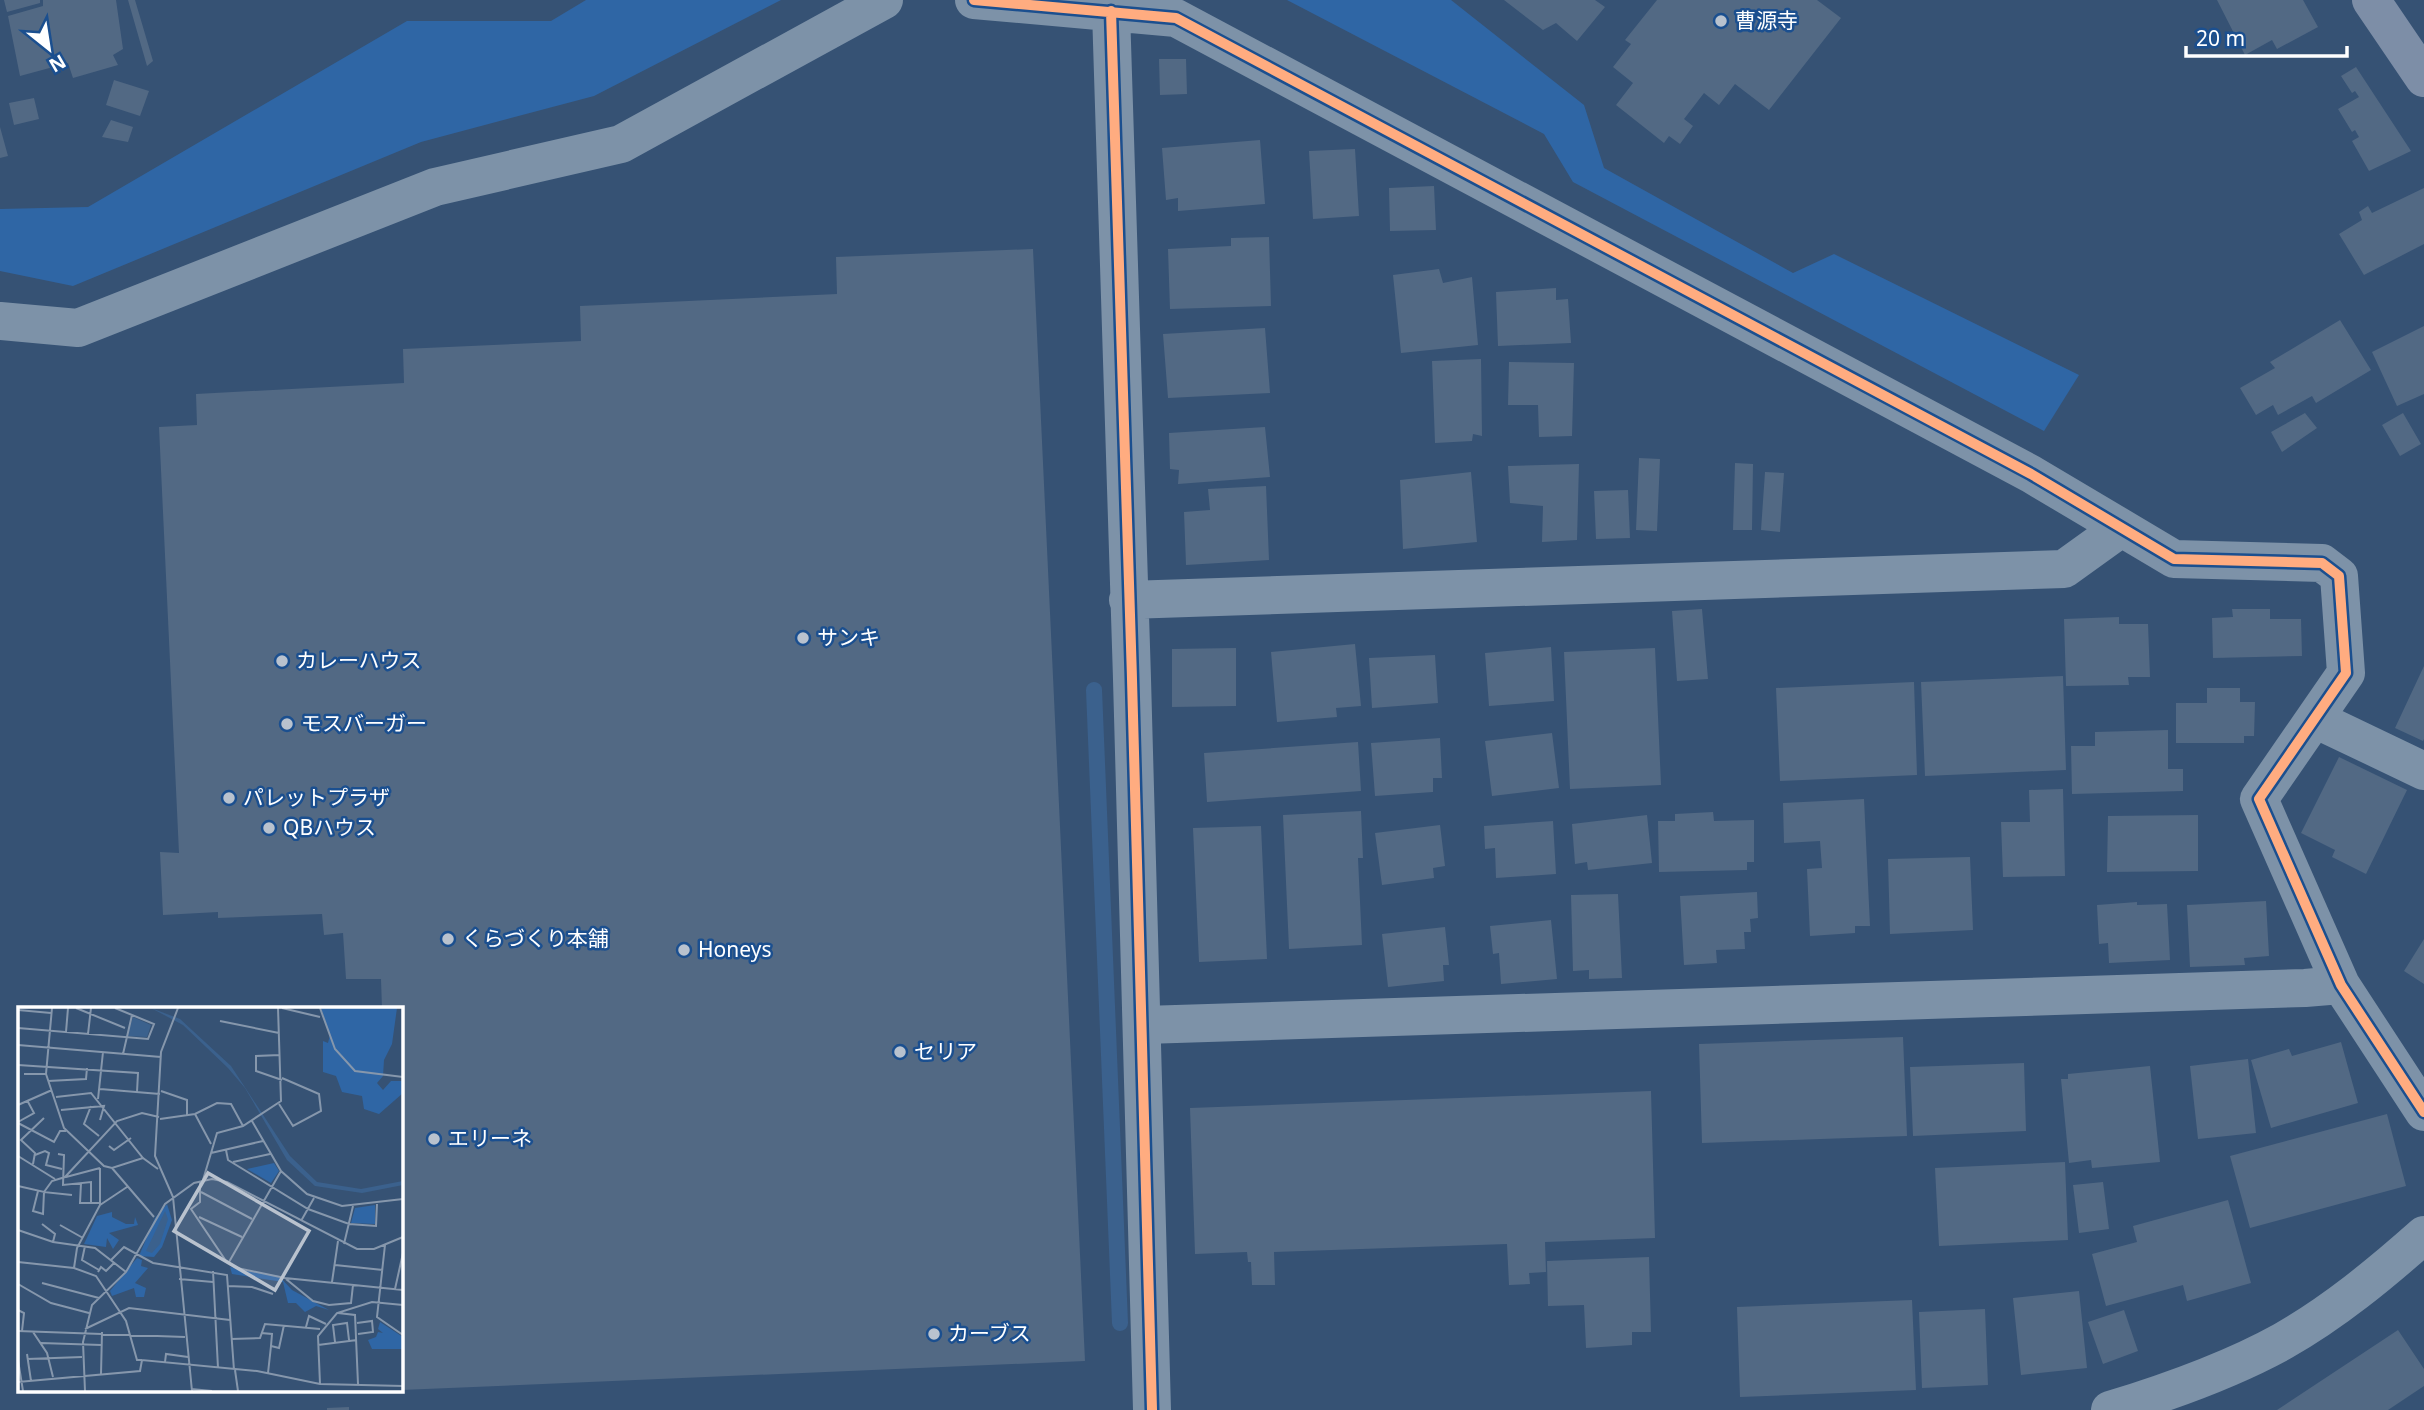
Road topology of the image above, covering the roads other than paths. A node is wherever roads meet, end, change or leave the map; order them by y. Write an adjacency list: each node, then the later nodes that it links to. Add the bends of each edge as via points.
1 (884, 0): 6 (street, via 621,144 435,187 78,328)
2 (974, 0): 4 (street)
3 (2371, 0): 5 (main road)
4 (1111, 11): 7 (street, via 1176,18 2031,474); 8 (street)
5 (2424, 78)
6 (0, 321)
7 (2121, 528): 8 (street, via 2064,569); 9 (street, via 2174,559 2322,564 2339,576 2346,673)
8 (1128, 600): 12 (street)
9 (2315, 719): 10 (street); 11 (street, via 2259,799)
10 (2424, 771)
11 (2341, 985): 12 (street); 13 (street)
12 (1144, 1025): 15 (street)
13 (2424, 1112)
14 (2424, 1235): 16 (street, via 2335,1308 2283,1341 2225,1369)
15 (1152, 1410)
16 (2110, 1410)

